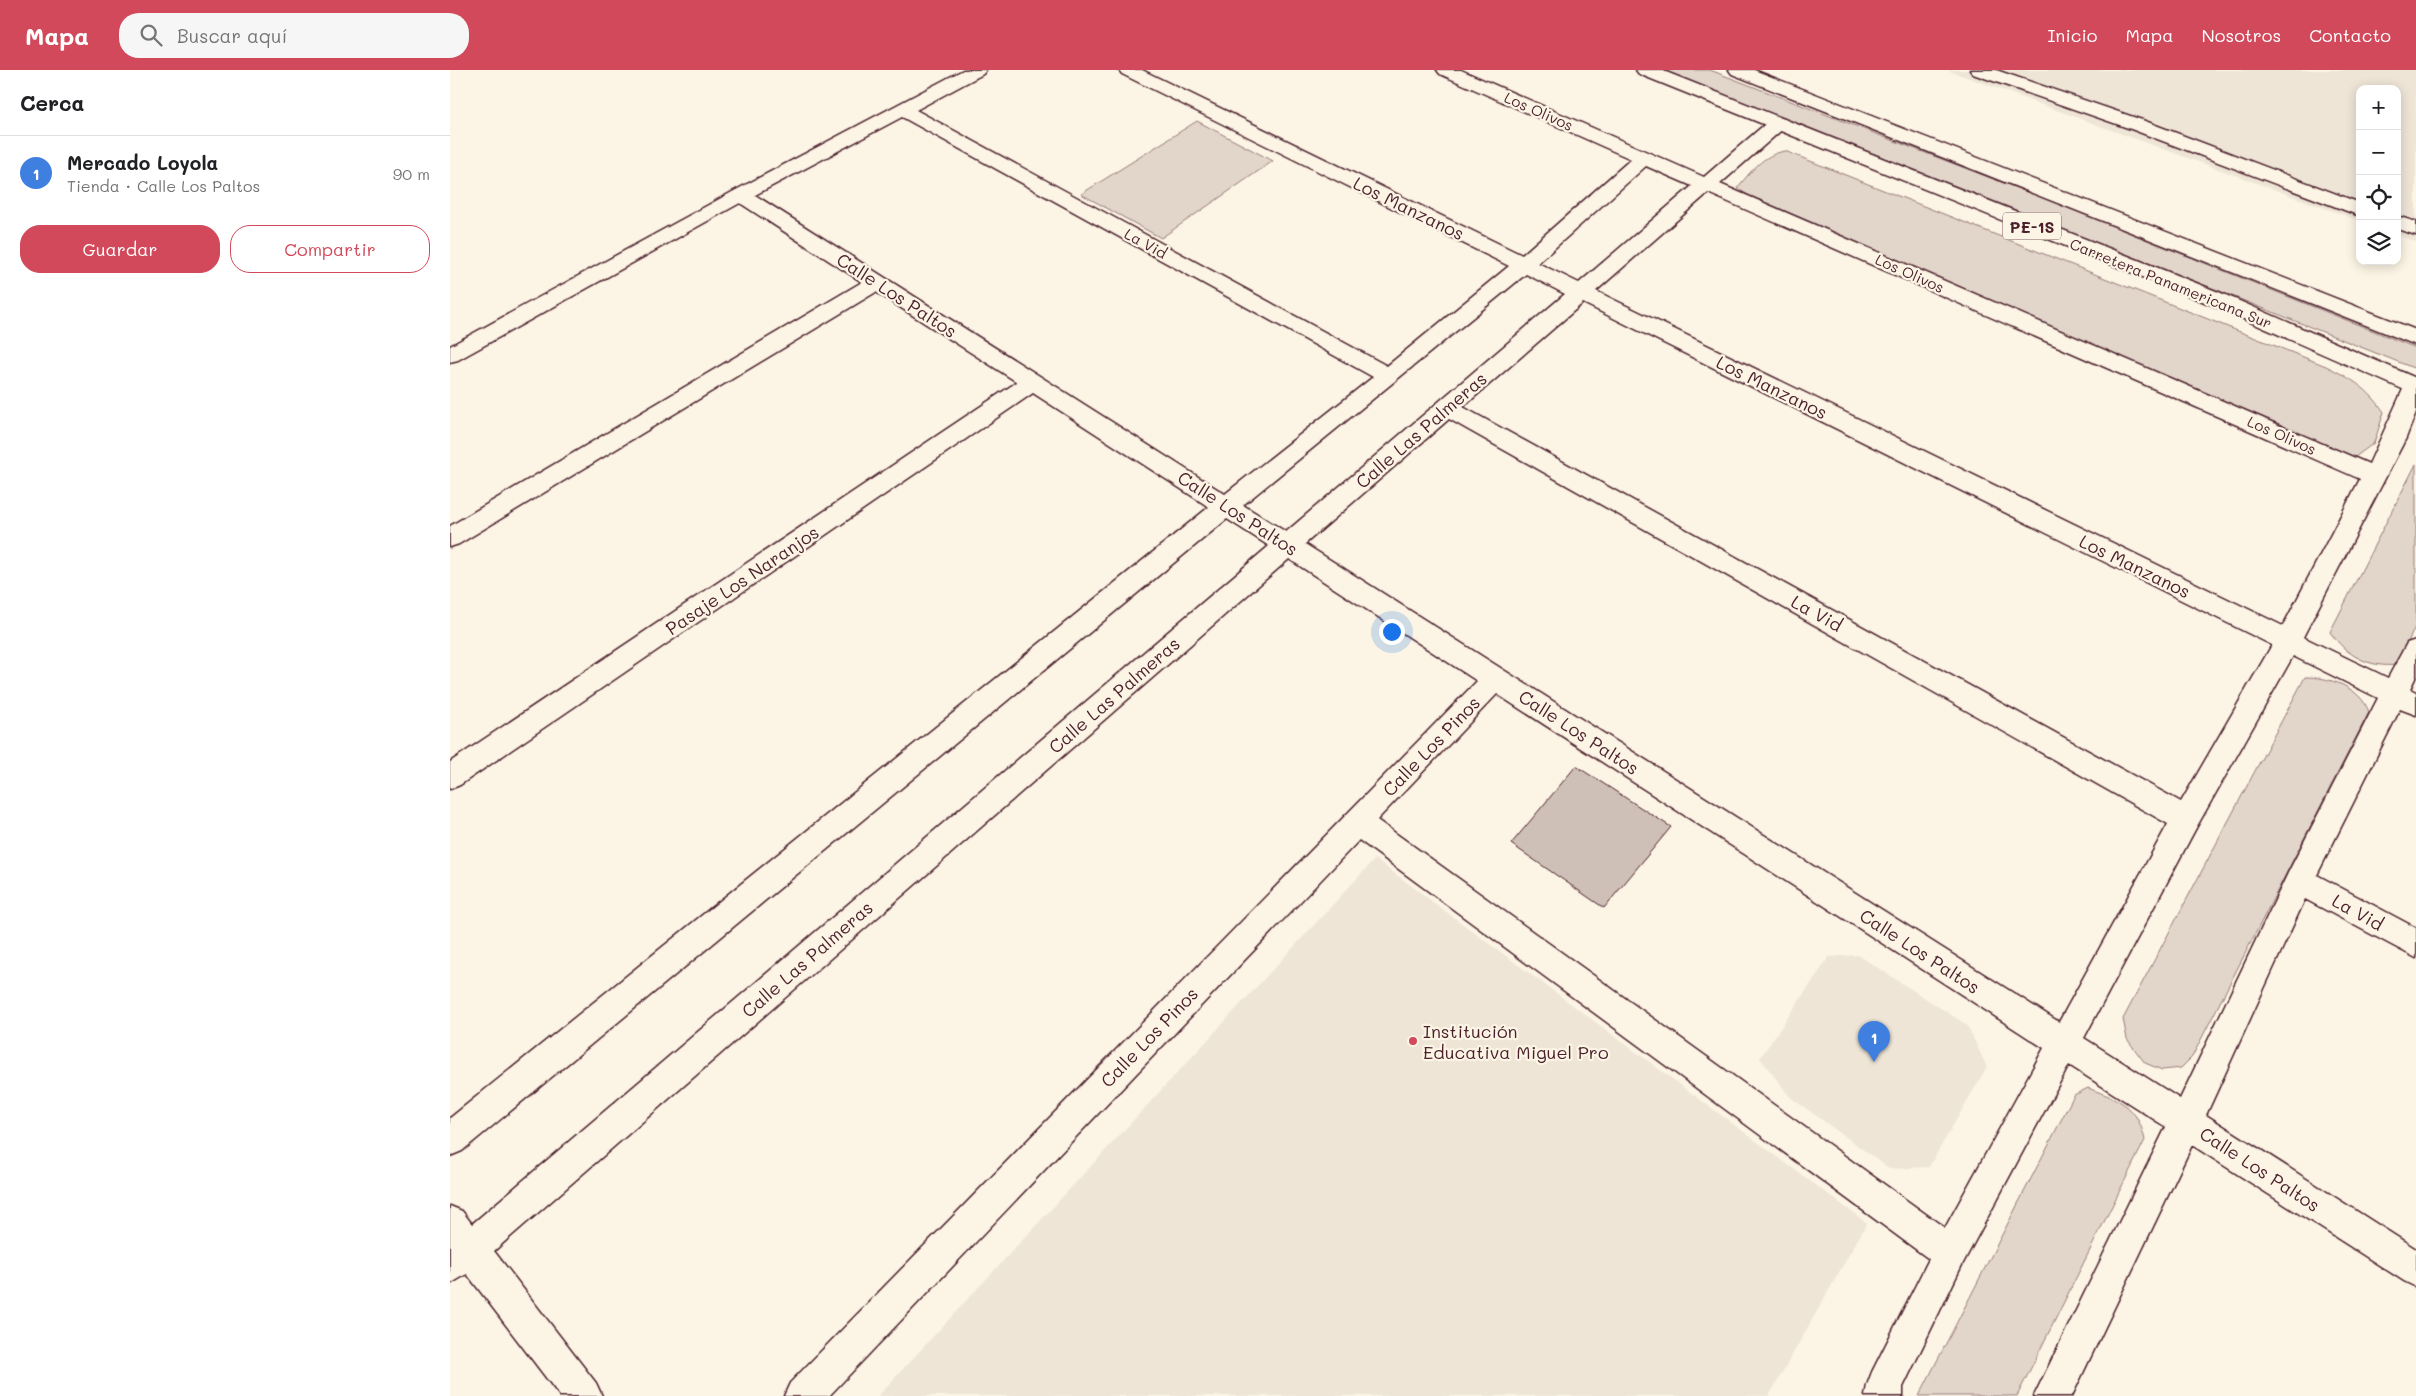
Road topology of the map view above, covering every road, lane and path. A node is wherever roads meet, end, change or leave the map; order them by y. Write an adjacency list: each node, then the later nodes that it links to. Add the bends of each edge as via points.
1 (977, 70): 7 (main road)
2 (1128, 70): 15 (main road, Los Manzanos)
3 (1446, 70): 9 (main road, Los Olivos)
4 (1645, 70): 8 (main road, Carretera Panamericana Sur / PE-1S)
5 (1738, 70): 18 (main road, PE-1S)
6 (1979, 70): 12 (main road, via 2138,125)
7 (903, 110): 11 (main road); 20 (main road, La Vid)
8 (1778, 123): 10 (main road, Calle Las Palmeras); 22 (main road, Carretera Panamericana Sur / PE-1S, via 2214,298)
9 (1644, 158): 10 (main road, Los Olivos); 15 (main road)
10 (1706, 184): 17 (main road, Calle Las Palmeras); 24 (main road, Los Olivos)
11 (741, 195): 16 (main road, Calle Los Paltos); 19 (main road)
12 (2356, 208)
13 (2401, 223): 14 (main road)
14 (2416, 229)
15 (1524, 265): 17 (main road, Los Manzanos); 20 (main road)
16 (877, 282): 21 (main road, Calle Los Paltos); 26 (main road)
17 (1581, 293): 23 (main road, Calle Las Palmeras); 28 (main road, Los Manzanos)
18 (2416, 338)
19 (450, 354)
20 (1389, 376): 25 (main road)
21 (1033, 382): 25 (main road, Calle Los Paltos); 32 (main road, Pasaje Los Naranjos)
22 (2415, 387): 24 (main road)
23 (1447, 408): 27 (main road, Calle Las Palmeras); 33 (main road, La Vid)
24 (2375, 476): 28 (main road)
25 (1226, 506): 27 (main road, Calle Los Paltos); 39 (main road)
26 (450, 538)
27 (1288, 545): 30 (main road, Calle Los Paltos); 40 (main road, Calle Las Palmeras)
28 (2288, 641): 31 (main road, Los Manzanos); 33 (main road)
29 (2416, 650): 31 (main road)
30 (1496, 678): 34 (main road, Calle Los Pinos); 37 (main road, Calle Los Paltos)
31 (2405, 699): 35 (main road)
32 (450, 777)
33 (2186, 819): 37 (main road)
34 (1356, 822): 41 (main road); 44 (main road, Calle Los Pinos)
35 (2299, 880): 36 (main road, La Vid); 38 (main road)
36 (2416, 944)
37 (2065, 1044): 38 (main road, Calle Los Paltos); 41 (main road)
38 (2186, 1122): 42 (main road, Calle Los Paltos); 46 (main road)
39 (450, 1139)
40 (457, 1246): 43 (main road)
41 (1950, 1253): 45 (main road, via 1886,1385)
42 (2416, 1269)
43 (584, 1396)
44 (803, 1396)
45 (1884, 1396)
46 (2054, 1396)

